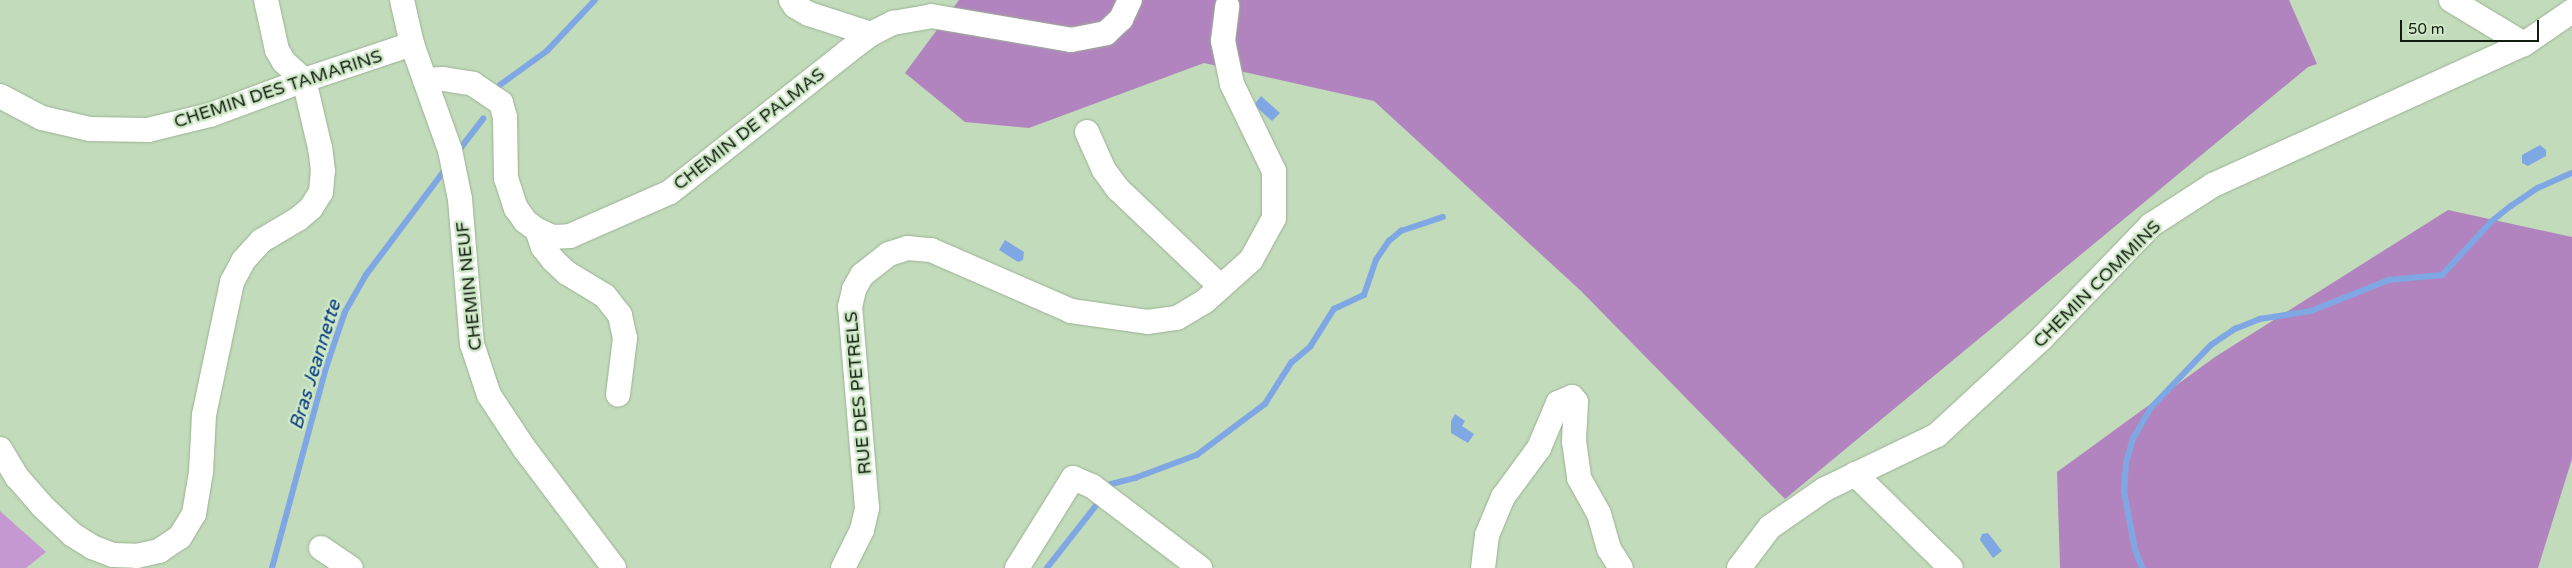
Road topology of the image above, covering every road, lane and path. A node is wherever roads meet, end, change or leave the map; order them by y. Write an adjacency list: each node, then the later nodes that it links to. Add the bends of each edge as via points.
1 (266, 0): 11 (street, via 277,50 284,62)
2 (402, 0): 9 (street, CHEMIN NEUF)
3 (791, 0): 8 (street, via 809,14)
4 (1130, 0): 8 (street, CHEMIN DE PALMAS, via 1120,19 1106,33 1071,40 931,16 893,24)
5 (2451, 0): 10 (street)
6 (1227, 6): 16 (street, RUE DES PETRELS, via 1223,41 1232,84 1274,171 1274,218 1251,260)
7 (2572, 11): 10 (street, CHEMIN COMMINS)
8 (871, 34): 15 (street, CHEMIN DE PALMAS, via 670,192 570,236 553,237)
9 (412, 44): 11 (street, CHEMIN DES TAMARINS); 12 (street, CHEMIN NEUF)
10 (2524, 44): 19 (street, CHEMIN COMMINS, via 2213,185 2151,226 2042,338 1937,435 1903,454)
11 (304, 80): 13 (street, CHEMIN DES TAMARINS, via 210,115 148,130 90,129 42,118); 18 (street, via 320,148 321,192 311,208 298,219 261,241 243,261 232,282 204,415 199,494 194,514 180,537 159,551 137,556 113,555 92,546 73,535 42,506)
12 (425, 80): 15 (street, via 473,84 501,103 505,117 509,193 525,221); 22 (street, CHEMIN NEUF, via 450,150 460,199 472,344 489,394 524,448)
13 (0, 96)
14 (1087, 132): 16 (street, via 1104,170 1118,189)
15 (537, 230): 17 (street, via 543,247 553,260 567,273 605,296 620,315 625,338)
16 (1220, 287): 23 (street, RUE DES PETRELS, via 1204,302 1177,318 1147,322 1070,311 931,250 907,248 889,254 862,275 854,289 850,307 868,508 859,537)
17 (618, 395)
18 (0, 449)
19 (1855, 474): 28 (street, CHEMIN COMMINS, via 1825,489 1770,527); 29 (street)
20 (322, 548): 21 (street)
21 (351, 568)
22 (614, 568)
23 (843, 568)
24 (1017, 568): 25 (street, via 1073,478 1092,486)
25 (1200, 568)
26 (1483, 568): 27 (street, via 1487,535 1503,497 1540,448 1558,403 1572,397 1576,402 1574,441 1579,478 1599,514 1609,549)
27 (1621, 568)
28 (1739, 568)
29 (1951, 568)

